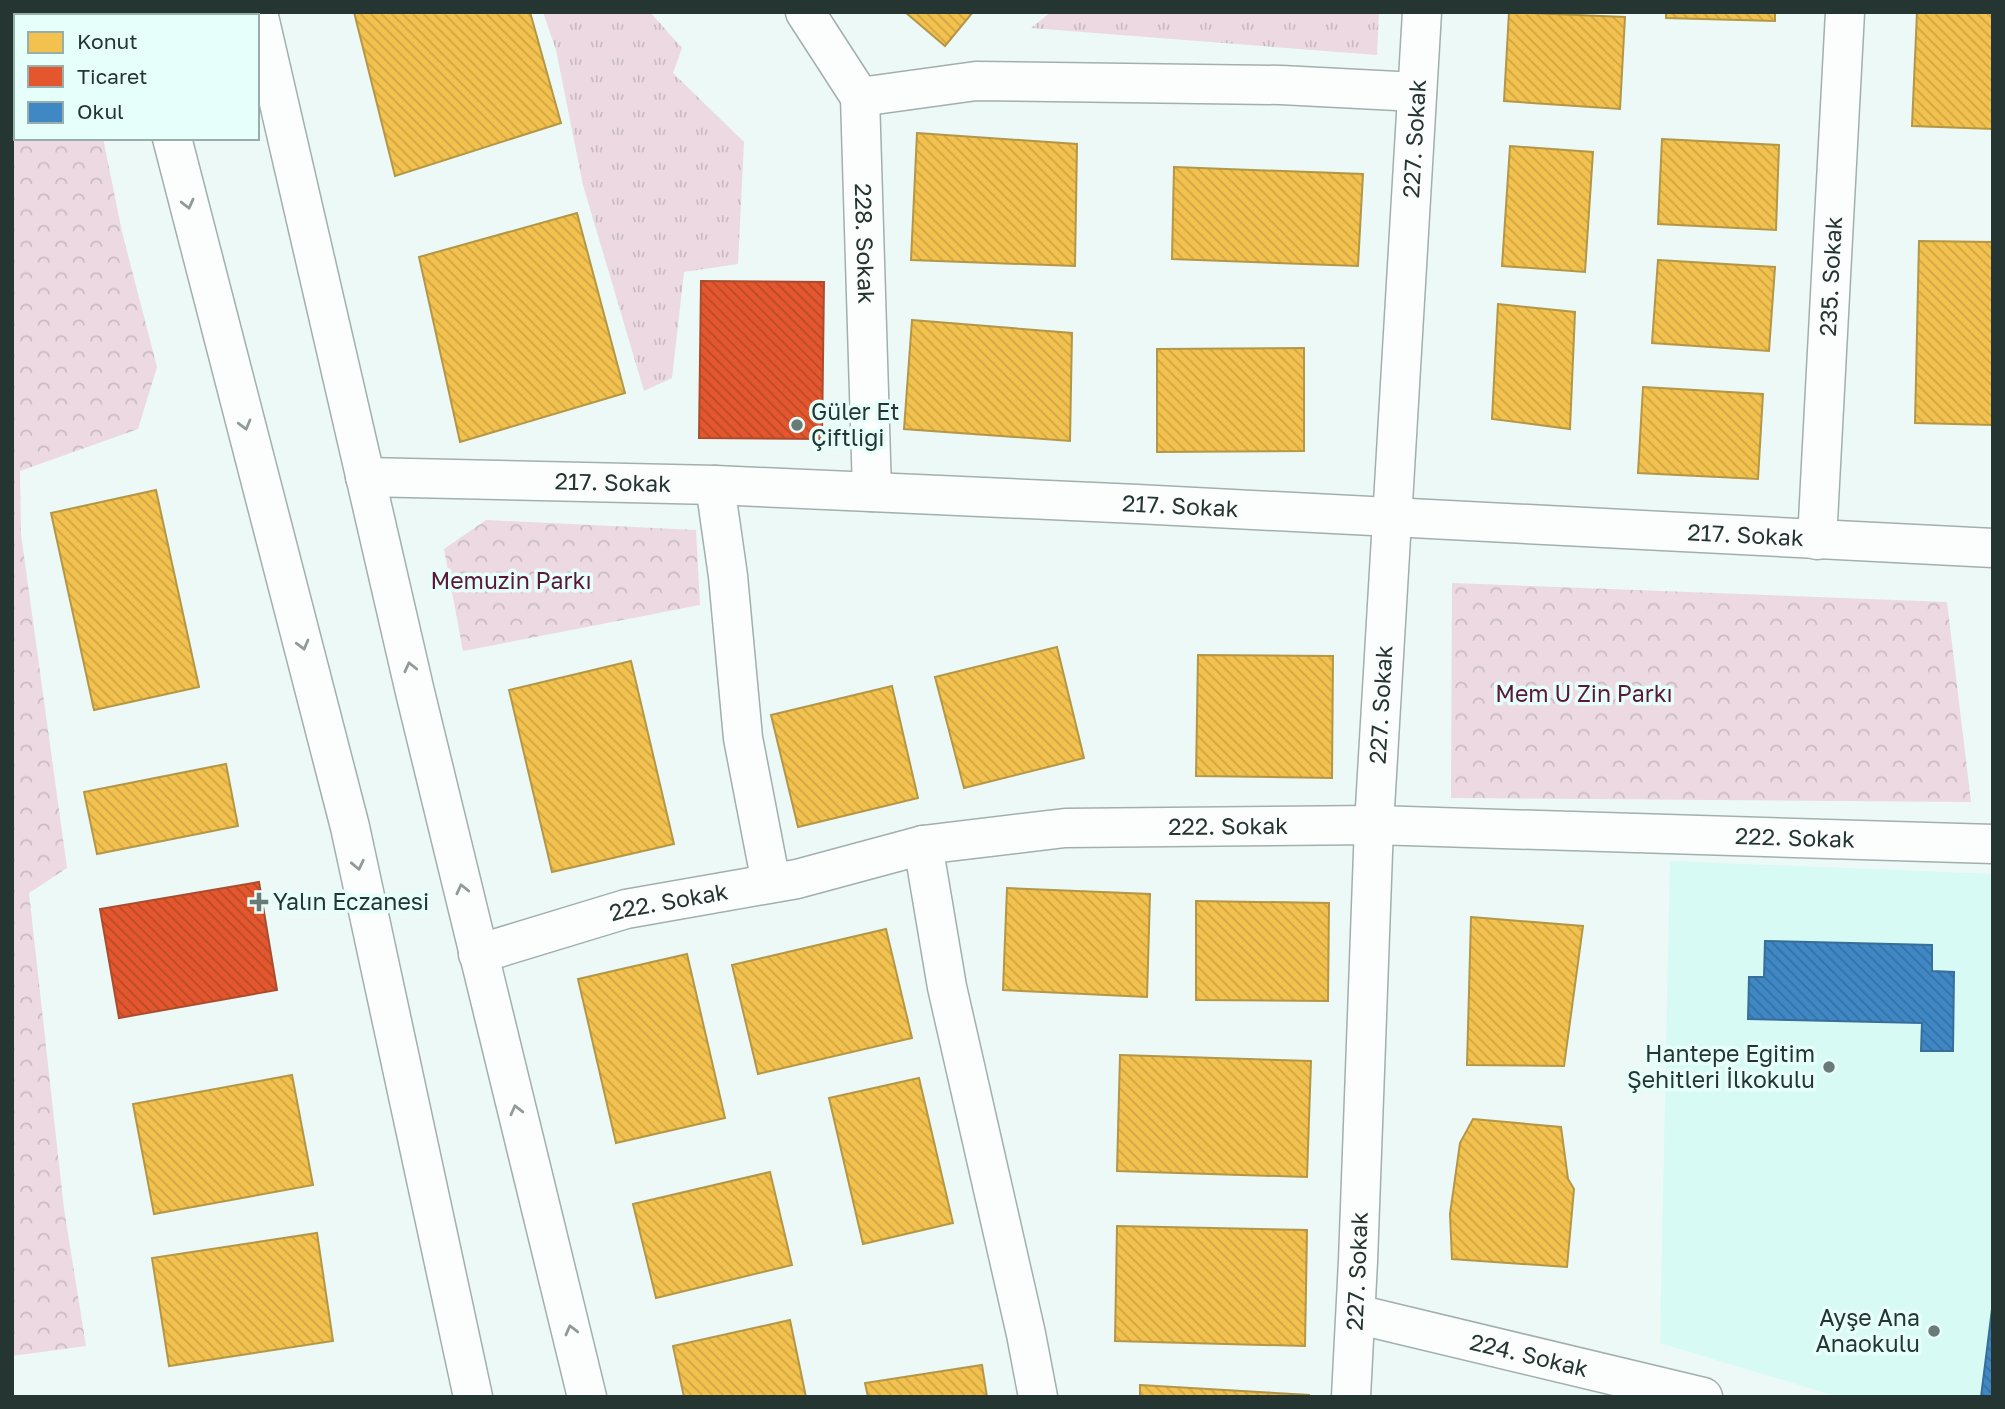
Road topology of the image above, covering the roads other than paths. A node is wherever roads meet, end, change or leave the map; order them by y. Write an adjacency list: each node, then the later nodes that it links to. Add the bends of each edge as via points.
1 (805, 12): 6 (main road)
2 (1422, 12): 5 (main road, 227. Sokak)
3 (1845, 12): 12 (main road, 235. Sokak)
4 (259, 16): 8 (main road)
5 (1417, 92): 6 (main road, via 1281,85 976,81); 11 (main road, 227. Sokak)
6 (860, 97): 10 (main road, 228. Sokak)
7 (173, 140): 20 (main road, one-way to 20, via 350,827)
8 (365, 477): 9 (main road, 217. Sokak); 18 (main road, one-way to 8)
9 (715, 485): 10 (main road, 217. Sokak); 17 (main road, via 743,738)
10 (872, 492): 11 (main road, 217. Sokak)
11 (1393, 518): 12 (main road, 217. Sokak); 14 (main road, 227. Sokak)
12 (1817, 540): 13 (main road, 217. Sokak)
13 (1993, 548)
14 (1374, 825): 15 (main road, 222. Sokak); 16 (main road, 222. Sokak, via 1065,828); 19 (main road, 227. Sokak)
15 (1993, 844)
16 (923, 845): 17 (main road, 222. Sokak); 22 (main road, via 947,987)
17 (771, 883): 18 (main road, 222. Sokak, via 626,908)
18 (478, 954): 21 (main road, one-way to 18)
19 (1356, 1314): 23 (main road, 227. Sokak); 24 (main road, 224. Sokak)
20 (473, 1397)
21 (587, 1397)
22 (1038, 1397)
23 (1351, 1397)
24 (1703, 1397)

